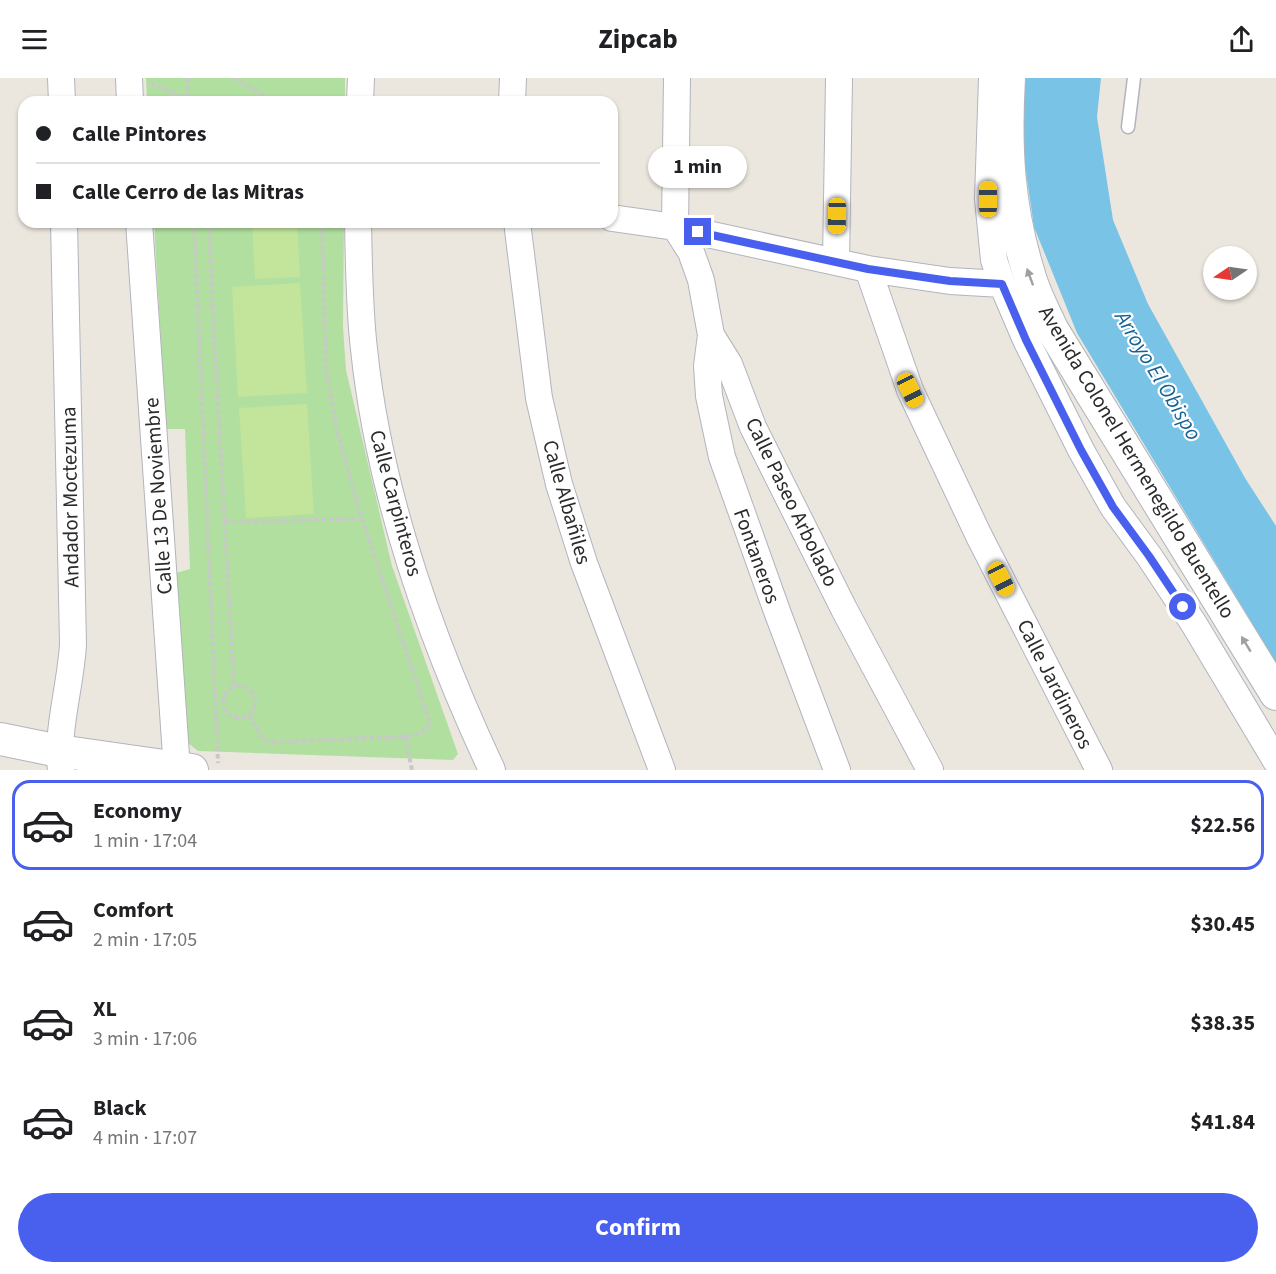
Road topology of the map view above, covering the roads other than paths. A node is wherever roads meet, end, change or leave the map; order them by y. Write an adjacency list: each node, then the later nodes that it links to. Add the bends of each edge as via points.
1 (61, 78): 10 (street)
2 (361, 78): 12 (street)
3 (513, 78): 13 (street)
4 (677, 78): 16 (street)
5 (839, 78): 21 (street)
6 (992, 78): 23 (street, via 988,199 994,260)
7 (1009, 78): 25 (street, Avenida Colonel Hermenegildo Buentello, one-way to 7, via 1052,329 1029,276 1014,218 1006,128)
8 (1134, 78): 14 (lane)
9 (138, 79): 11 (street)
10 (62, 96)
11 (132, 96)
12 (360, 96)
13 (512, 96)
14 (1128, 127)
15 (618, 219): 16 (street)
16 (675, 227): 21 (street); 24 (street, Calle Paseo Arbolado, via 691,252)
17 (64, 228): 27 (street, Andador Moctezuma, via 73,644)
18 (139, 228): 29 (street, Calle 13 De Noviembre)
19 (358, 228): 30 (street, Calle Carpinteros, via 364,350 376,429 400,532 428,616)
20 (518, 228): 31 (street, Calle Albañiles, via 539,398 558,484)
21 (836, 262): 22 (street)
22 (868, 269): 23 (street); 34 (street, Calle Jardineros, via 910,390)
23 (1002, 284): 28 (street, via 1026,340 1113,507 1194,624)
24 (711, 335): 32 (street, Fontaneros, via 709,396 722,457); 33 (street, Calle Paseo Arbolado, via 729,364 753,427 834,589)
25 (1276, 694)
26 (0, 739): 27 (street)
27 (60, 761): 29 (street)
28 (1276, 761)
29 (182, 770)
30 (492, 770)
31 (662, 770)
32 (837, 770)
33 (930, 770)
34 (1099, 770)

